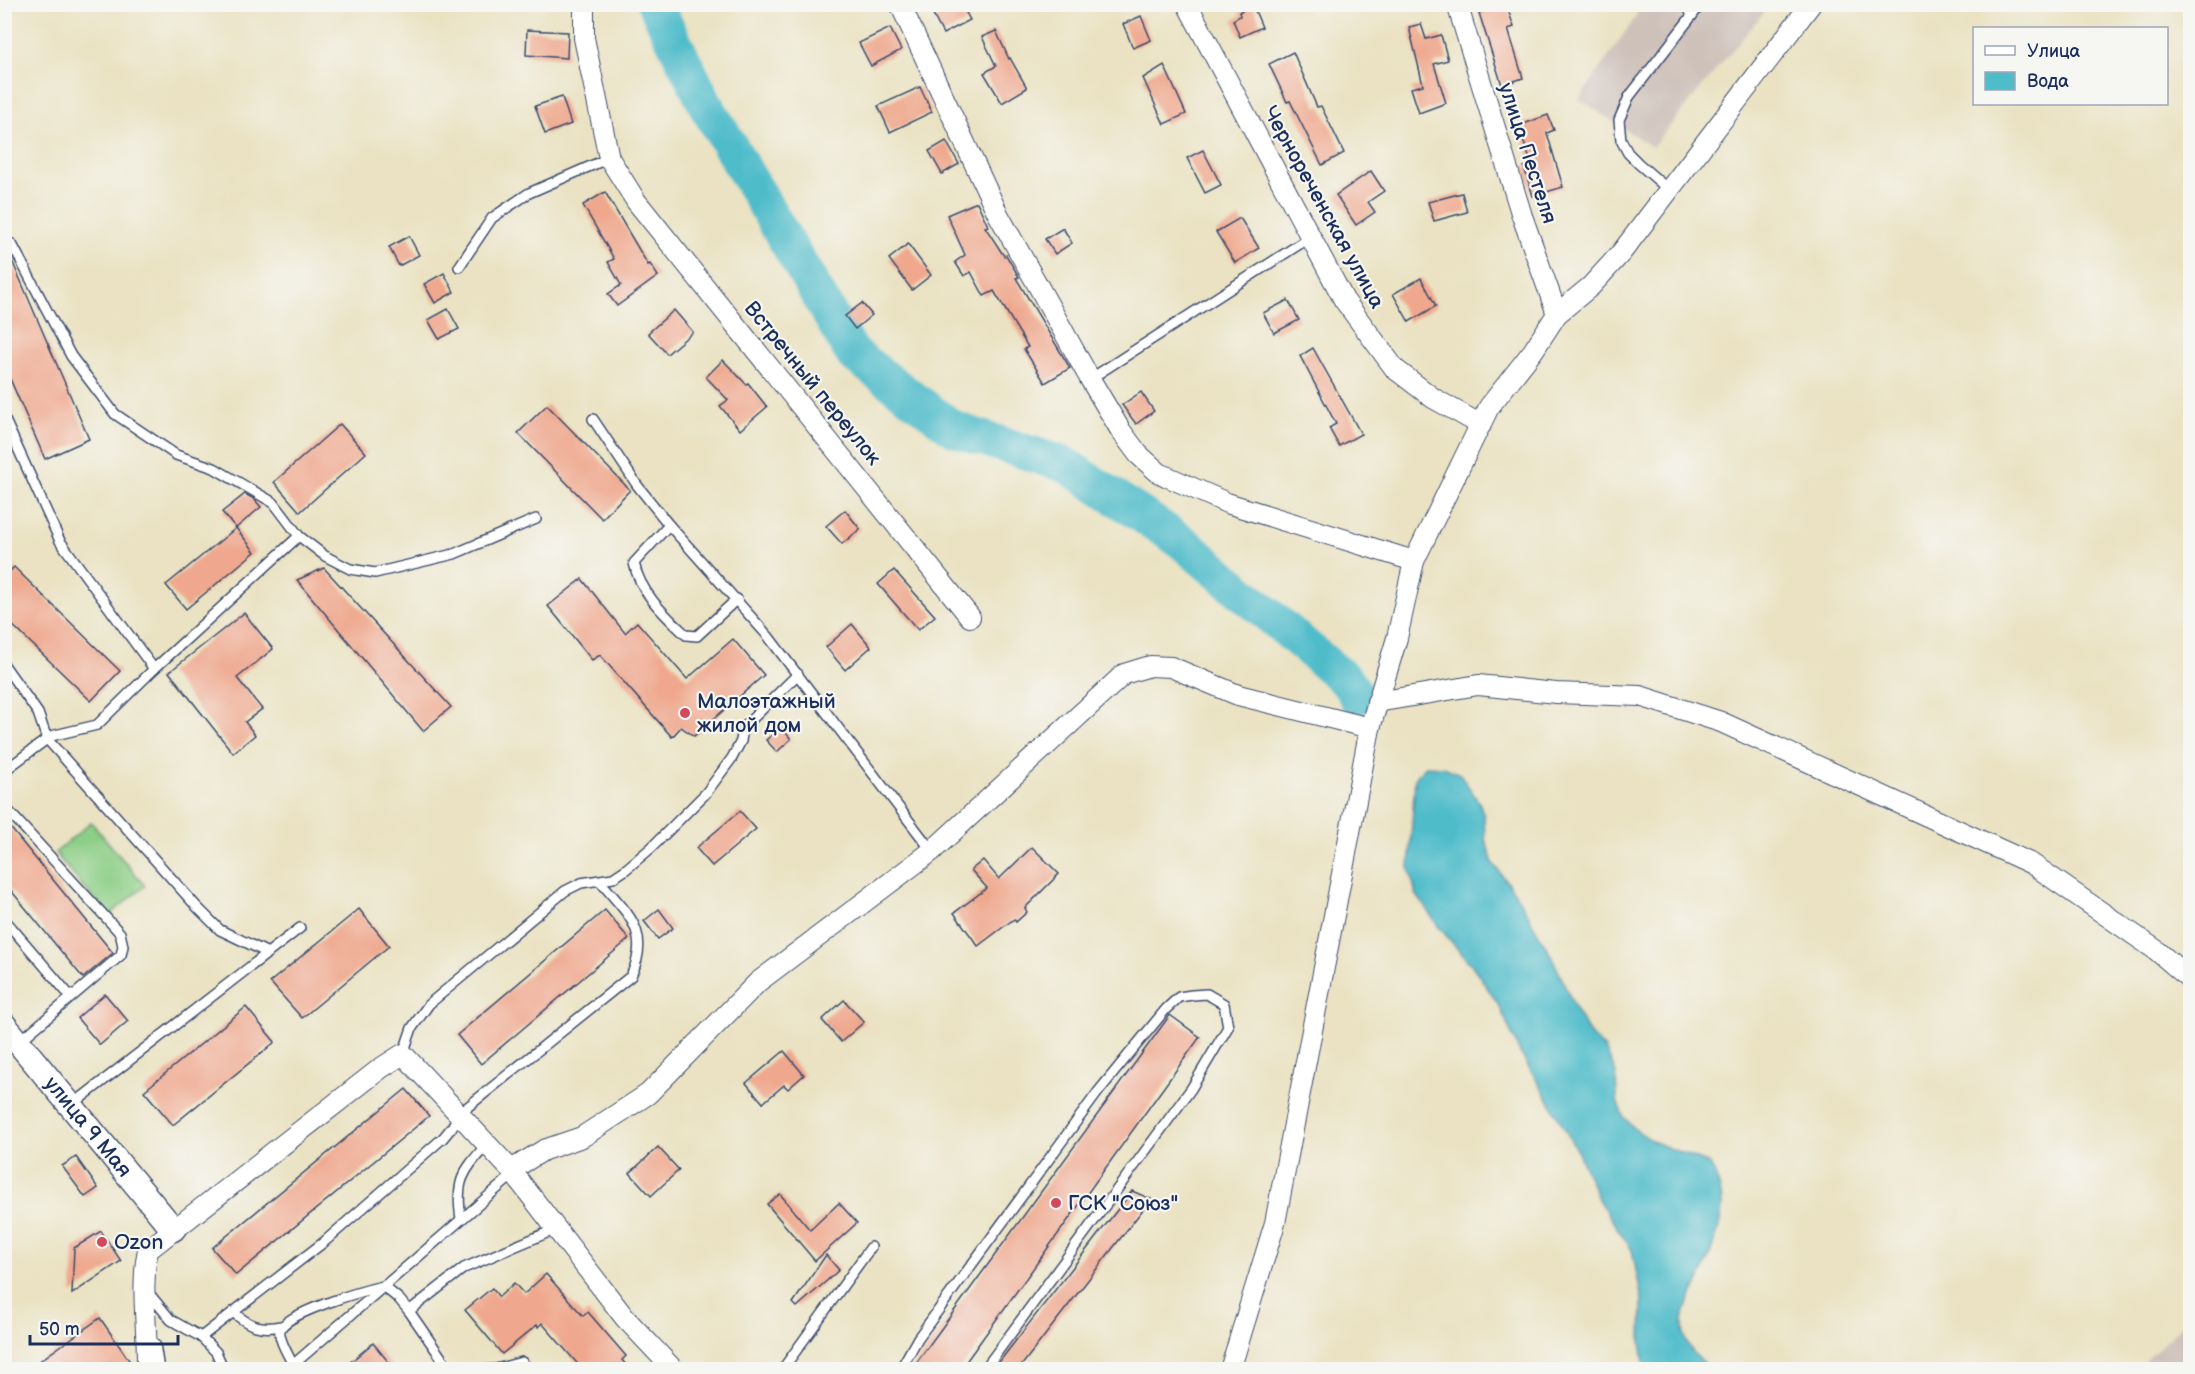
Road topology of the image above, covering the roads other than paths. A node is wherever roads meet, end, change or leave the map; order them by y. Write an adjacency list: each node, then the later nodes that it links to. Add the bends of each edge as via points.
1 (585, 4): 9 (street, Встречный переулок, via 584,38)
2 (900, 4): 15 (street, via 998,214)
3 (1187, 4): 11 (street, Чернореченская улица)
4 (1457, 4): 14 (street, улица Пестеля, via 1518,205)
5 (1687, 4): 8 (lane)
6 (1701, 4): 8 (lane)
7 (1811, 4): 10 (street)
8 (1692, 16): 10 (lane, via 1629,97 1619,120 1621,140 1628,153)
9 (609, 158): 13 (lane, via 529,193 492,218); 24 (street, Встречный переулок, via 644,211)
10 (1669, 190): 14 (street, via 1621,254 1592,286)
11 (1309, 238): 15 (lane); 18 (street, Чернореченская улица, via 1344,300 1395,369 1433,398)
12 (4, 241): 21 (lane, via 12,244 71,356 115,414 176,454 214,468 274,503)
13 (459, 267)
14 (1557, 314): 18 (street, via 1488,407)
15 (1090, 380): 22 (street, via 1121,431 1158,473 1227,503)
16 (4, 418): 26 (lane, via 60,541)
17 (593, 419): 20 (lane)
18 (1481, 425): 22 (street)
19 (536, 519): 21 (lane, via 454,554 375,573 350,569)
20 (669, 525): 23 (lane); 23 (lane, via 634,563 637,578 659,608 686,635 697,636)
21 (298, 536): 26 (lane)
22 (1414, 561): 28 (street, via 1397,638)
23 (737, 599): 27 (lane)
24 (970, 617)
25 (4, 665): 30 (lane, via 38,713)
26 (154, 669): 30 (lane, via 97,725)
27 (798, 674): 33 (lane); 34 (lane, via 743,728 732,758 706,793 626,870)
28 (1377, 702): 29 (street); 38 (street, via 1478,685 1640,696 1720,722 2032,864 2156,950)
29 (1370, 728): 33 (street, via 1238,695 1171,667 1150,666 1124,674); 68 (street, via 1275,1224)
30 (47, 739): 31 (lane); 37 (lane, via 220,930)
31 (4, 771)
32 (4, 806): 39 (lane, via 120,933 121,955)
33 (932, 851): 45 (street, via 759,982 648,1094 582,1137 544,1150)
34 (600, 881): 41 (lane, via 581,883 565,891 429,1004 412,1028); 43 (lane, via 638,931 638,961 631,976)
35 (4, 919): 39 (lane)
36 (300, 928): 37 (lane)
37 (268, 953): 42 (lane)
38 (2190, 979)
39 (71, 997): 40 (lane)
40 (11, 1034): 42 (street, улица 9 Мая)
41 (403, 1054): 43 (street); 47 (street)
42 (72, 1105): 47 (street, улица 9 Мая)
43 (460, 1113): 44 (street); 53 (lane, via 443,1138 324,1242)
44 (487, 1144): 45 (street); 46 (lane, via 464,1172 458,1200)
45 (513, 1172): 46 (lane); 48 (street)
46 (461, 1219): 50 (lane)
47 (173, 1229): 51 (street, via 148,1250)
48 (556, 1229): 52 (lane, via 464,1268); 64 (street, via 625,1318)
49 (871, 1247): 65 (lane)
50 (383, 1286): 52 (lane); 54 (lane, via 345,1295); 56 (lane)
51 (145, 1289): 55 (lane, via 171,1320); 58 (street); 59 (lane)
52 (409, 1311): 57 (lane)
53 (233, 1312): 54 (lane, via 256,1328); 55 (lane)
54 (281, 1326): 56 (lane, via 279,1333)
55 (201, 1337): 60 (lane, via 216,1352)
56 (290, 1367)
57 (445, 1368): 61 (lane)
58 (147, 1370)
59 (159, 1370)
60 (224, 1370)
61 (467, 1370)
62 (481, 1370): 63 (lane, via 522,1362)
63 (529, 1370)
64 (674, 1370)
65 (782, 1370)
66 (900, 1370): 67 (lane, via 918,1338 1098,1092 1166,1009 1179,997 1207,994 1224,1004 1228,1027 1191,1089)
67 (984, 1370)
68 (1230, 1370)

